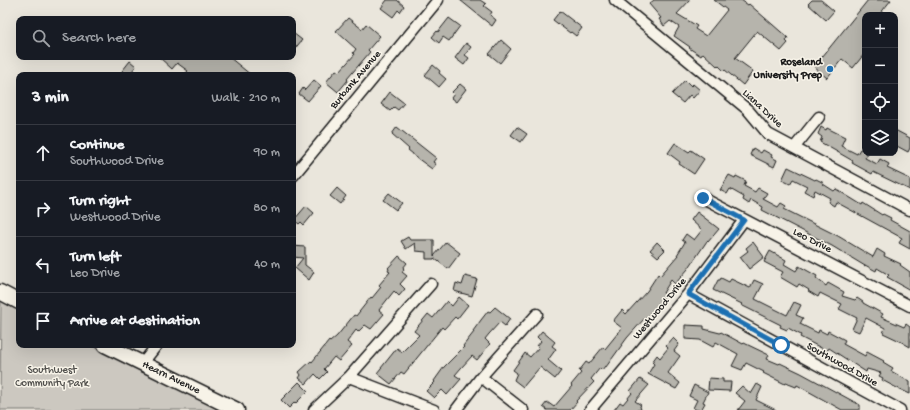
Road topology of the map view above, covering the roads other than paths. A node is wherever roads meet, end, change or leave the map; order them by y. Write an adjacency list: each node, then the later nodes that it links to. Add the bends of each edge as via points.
1 (438, 0): 5 (street, Burbank Avenue)
2 (615, 0): 4 (street, Liana Drive, via 748,110 768,134)
3 (819, 117): 4 (street)
4 (794, 148): 7 (street, Liana Drive)
5 (296, 172)
6 (703, 198): 8 (street, Leo Drive)
7 (910, 210)
8 (744, 220): 11 (street, Westwood Drive); 13 (street, Leo Drive)
9 (432, 284): 18 (street)
10 (0, 292): 12 (main road)
11 (688, 294): 25 (street, Westwood Drive); 26 (street, Southwood Drive)
12 (16, 300)
13 (910, 306)
14 (537, 314): 19 (street)
15 (111, 348): 17 (main road, Hearn Avenue)
16 (154, 348): 17 (street)
17 (142, 364): 20 (main road, Hearn Avenue)
18 (349, 377): 21 (street); 22 (street)
19 (481, 378): 23 (street); 24 (street)
20 (236, 410)
21 (314, 410)
22 (434, 410)
23 (456, 410)
24 (523, 410)
25 (590, 410)
26 (900, 410)

